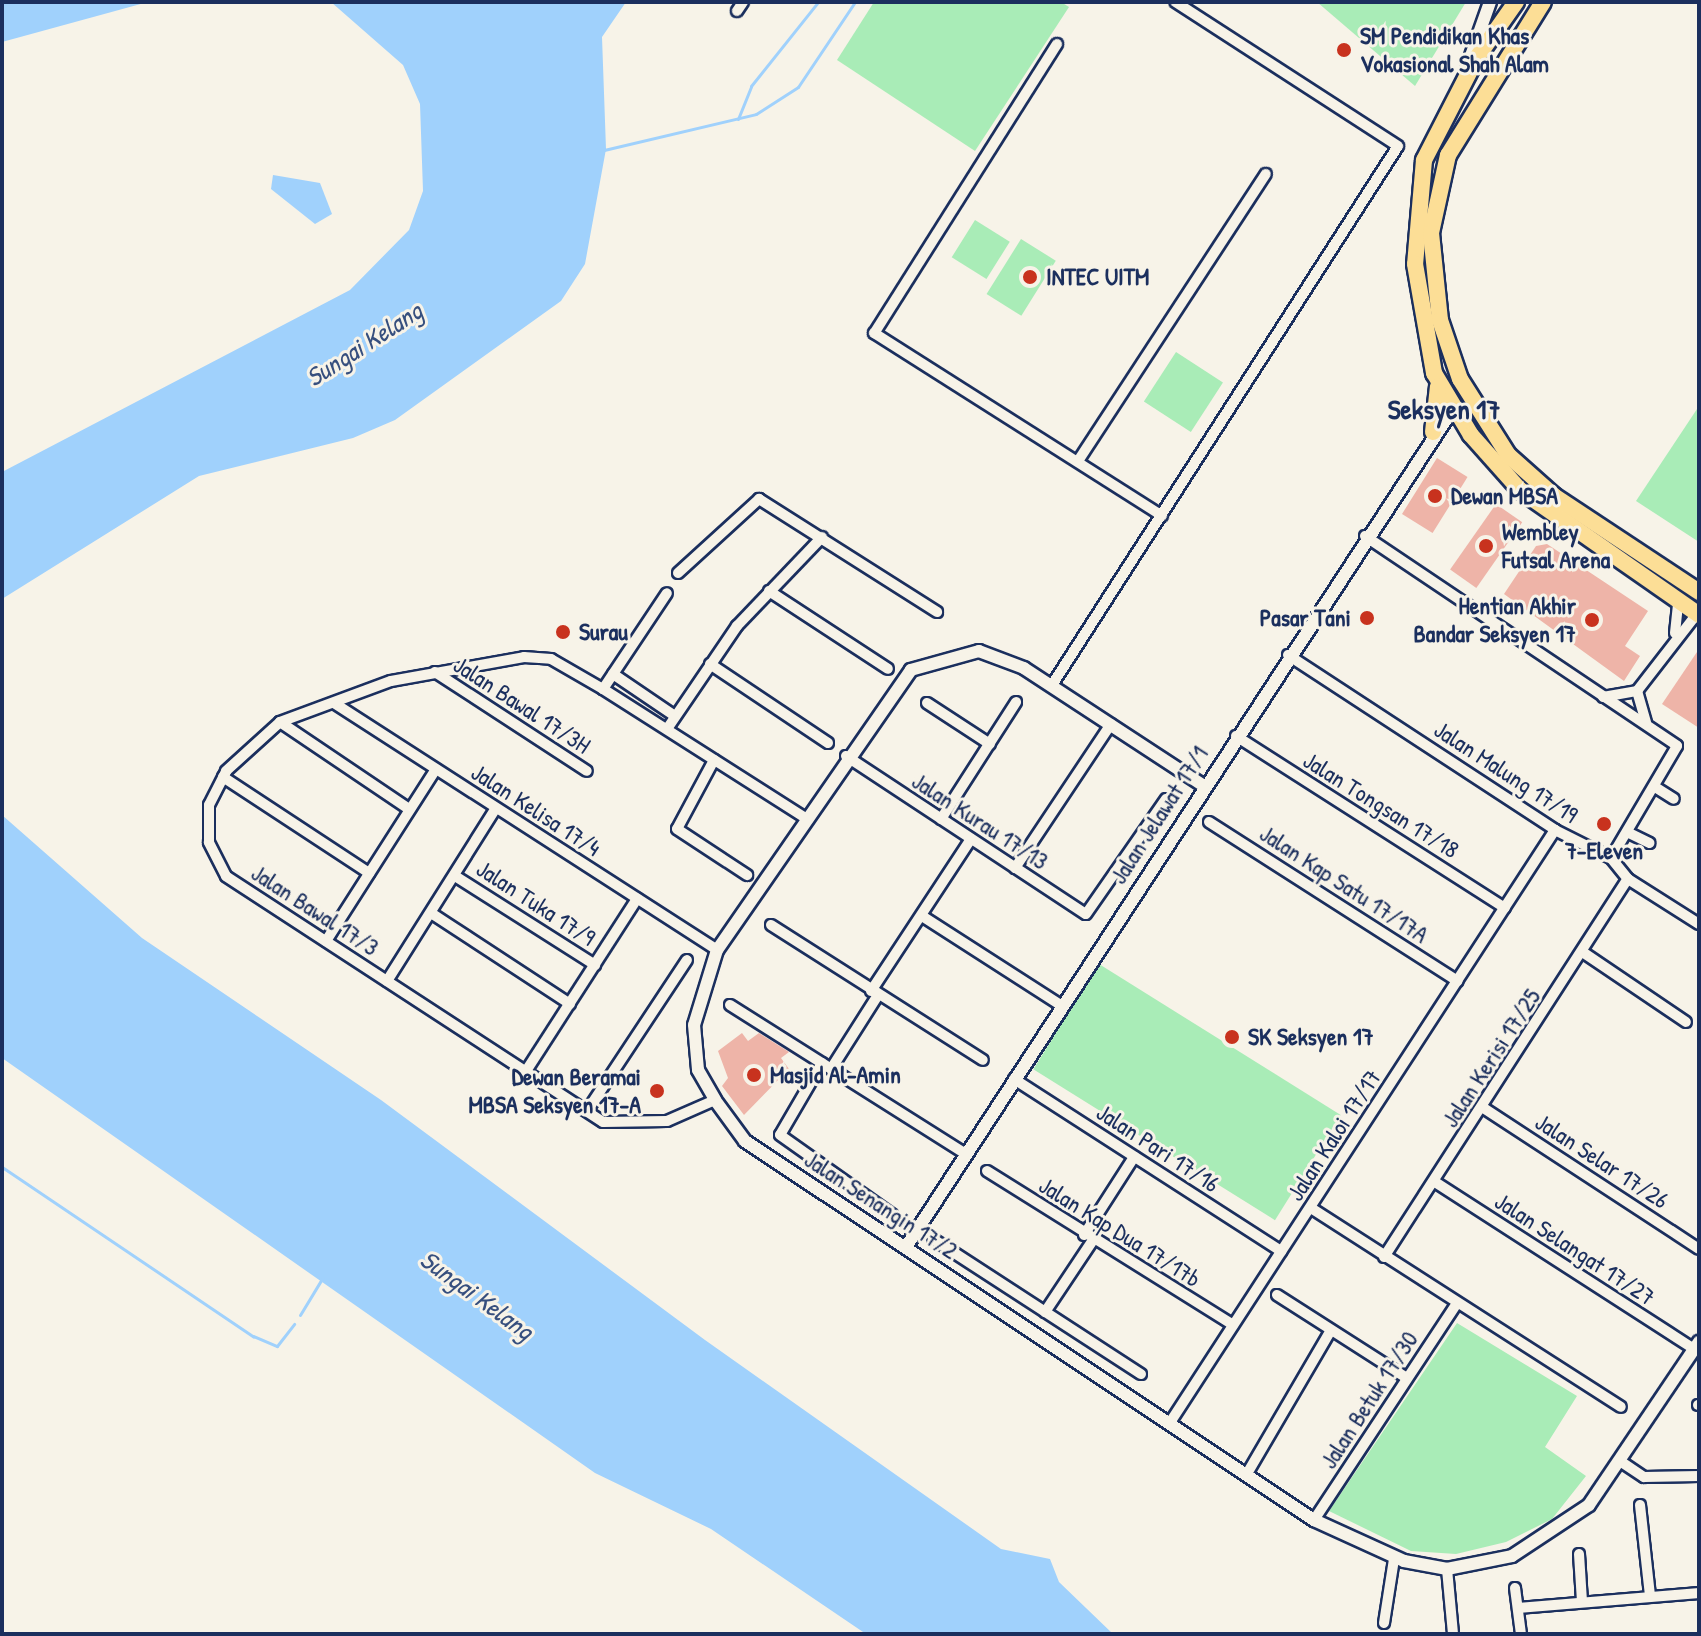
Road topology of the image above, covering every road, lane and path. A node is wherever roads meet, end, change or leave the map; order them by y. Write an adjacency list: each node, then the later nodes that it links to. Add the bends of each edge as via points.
1 (1175, 2): 17 (street, via 1398,146)
2 (1491, 2): 5 (street); 7 (street)
3 (1516, 2): 5 (main road)
4 (1543, 2): 8 (main road)
5 (1506, 17): 7 (main road)
6 (1057, 44): 16 (street, via 874,333)
7 (1463, 82): 9 (main road)
8 (1483, 90): 9 (main road); 11 (main road, via 1448,155 1431,233 1438,308)
9 (1450, 105): 12 (main road, via 1424,160 1414,232 1419,305)
10 (1266, 174): 16 (street)
11 (1460, 379): 13 (main road); 22 (main road, via 1528,475)
12 (1438, 383): 13 (main road); 14 (main road)
13 (1453, 409): 14 (street, Jalan Jelawat 17/1); 15 (main road)
14 (1433, 432): 15 (main road, via 1451,428); 18 (street, Jalan Jelawat 17/1)
15 (1471, 435): 24 (main road, via 1520,490)
16 (1078, 461): 17 (street)
17 (1162, 516): 33 (street)
18 (1365, 536): 28 (street, Jalan Jelawat 17/1); 36 (street)
19 (822, 537): 20 (street, via 759,499); 21 (street); 25 (street)
20 (678, 573)
21 (769, 591): 29 (street); 30 (street)
22 (1699, 592)
23 (667, 593): 32 (street)
24 (1678, 602): 26 (main road); 27 (street)
25 (937, 612)
26 (1698, 613): 27 (street)
27 (1675, 633): 35 (street)
28 (1288, 655): 45 (street, Jalan Jelawat 17/1); 62 (street, Jalan Malung 17/19)
29 (710, 664): 40 (street); 46 (street)
30 (888, 669)
31 (435, 672): 34 (street, Jalan Bawal 17/3, via 551,659); 38 (street, Jalan Bawal 17/3); 51 (street, Jalan Bawal 17/3H)
32 (613, 674): 34 (street); 40 (street)
33 (1052, 685): 42 (street, Jalan Senangin 17/2); 48 (street, Jalan Senangin 17/2, via 979,651 930,659 893,687)
34 (603, 689): 43 (street, Jalan Bawal 17/3)
35 (1637, 691): 36 (street); 44 (street)
36 (1603, 697): 44 (street)
37 (1016, 702): 47 (street)
38 (334, 703): 41 (street, Jalan Bawal 17/3); 50 (street, Jalan Kelisa 17/4)
39 (927, 703): 47 (street)
40 (675, 716): 43 (street)
41 (280, 722): 52 (street, Jalan Bawal 17/3); 58 (street)
42 (1111, 724): 53 (street, Jalan Senangin 17/2); 67 (street)
43 (667, 729): 49 (street, Jalan Bawal 17/3)
44 (1653, 730): 54 (street, via 1679,751)
45 (1236, 736): 53 (street, Jalan Jelawat 17/1); 73 (street, Jalan Tongsan 17/18)
46 (828, 743)
47 (990, 744): 60 (street)
48 (846, 756): 59 (street, Jalan Senangin 17/2); 60 (street, Jalan Kurau 17/13)
49 (714, 760): 59 (street, Jalan Bawal 17/3); 69 (street, via 677,829)
50 (436, 769): 57 (street, Jalan Kelisa 17/4); 58 (street)
51 (587, 771)
52 (223, 777): 68 (street); 78 (street, Jalan Bawal 17/3, via 209,805 209,842 226,876)
53 (1204, 786): 88 (street, Jalan Jelawat 17/1)
54 (1655, 787): 56 (street); 63 (street)
55 (1166, 799): 67 (street, Jalan Kurau 17/13, via 1093,912)
56 (1674, 799)
57 (496, 808): 70 (street); 72 (street, Jalan Kelisa 17/4)
58 (409, 809): 68 (street)
59 (804, 817): 79 (street, Jalan Senangin 17/2)
60 (941, 819): 64 (street, Jalan Kurau 17/13)
61 (1209, 822): 84 (street, Jalan Kap Satu 17/17A)
62 (1555, 830): 66 (street, Jalan Malung 17/19); 73 (street, Jalan Kaloi 17/17)
63 (1627, 832): 65 (street); 66 (street)
64 (971, 839): 67 (street, Jalan Kurau 17/13); 75 (street)
65 (1650, 843)
66 (1611, 858): 71 (street, Jalan Malung 17/19)
67 (1015, 868)
68 (369, 873): 78 (street)
69 (747, 875)
70 (455, 876): 74 (street); 82 (street, Jalan Tuka 17/9)
71 (1628, 879): 76 (street, Jalan Malung 17/19); 80 (street, Jalan Kerisi 17/25)
72 (637, 899): 79 (street, Jalan Kelisa 17/4); 82 (street)
73 (1505, 908): 84 (street, Jalan Kaloi 17/17)
74 (431, 913): 83 (street); 86 (street)
75 (922, 916): 85 (street); 88 (street)
76 (1699, 924)
77 (771, 925): 85 (street)
78 (326, 941): 83 (street, Jalan Bawal 17/3)
79 (717, 950): 94 (street, Jalan Senangin 17/2, via 694,1025 698,1070)
80 (1584, 953): 89 (street); 95 (street, Jalan Kerisi 17/25)
81 (687, 960): 96 (street)
82 (595, 965): 86 (street)
83 (387, 981): 92 (street, Jalan Bawal 17/3)
84 (1458, 981): 101 (street, Jalan Kaloi 17/17)
85 (875, 993): 90 (street); 91 (street)
86 (570, 1004): 92 (street)
87 (730, 1005): 91 (street)
88 (1062, 1006): 93 (street, Jalan Jelawat 17/1)
89 (1686, 1022)
90 (983, 1060)
91 (827, 1066): 97 (street); 102 (street, via 780,1135)
92 (526, 1071): 96 (street, Jalan Bawal 17/3)
93 (1014, 1079): 97 (street, Jalan Jelawat 17/1); 98 (street, Jalan Pari 17/16)
94 (715, 1100): 96 (street, Jalan Bawal 17/3, via 636,1127); 105 (street, Jalan Senangin 17/2, via 745,1141)
95 (1482, 1107): 100 (street, Jalan Kerisi 17/25); 106 (street, Jalan Selar 17/26)
96 (587, 1111)
97 (966, 1154): 105 (street, Jalan Jelawat 17/1)
98 (1134, 1157): 103 (street); 107 (street, Jalan Pari 17/16)
99 (987, 1171): 103 (street, Jalan Kap Dua 17/17b)
100 (1435, 1182): 108 (street, Jalan Kerisi 17/25); 114 (street, Jalan Selangat 17/27)
101 (1311, 1208): 107 (street, Jalan Kaloi 17/17); 108 (street)
102 (893, 1215)
103 (1089, 1237): 111 (street); 112 (street, Jalan Kap Dua 17/17b)
104 (933, 1239): 111 (street)
105 (906, 1247): 118 (street, Jalan Senangin 17/2)
106 (1699, 1249)
107 (1281, 1251): 112 (street, Jalan Kaloi 17/17)
108 (1384, 1257): 110 (street)
109 (1277, 1295): 113 (street)
110 (1457, 1303): 116 (street, Jalan Betuk 17/30); 117 (street)
111 (1045, 1312): 115 (street)
112 (1233, 1325): 118 (street, Jalan Kaloi 17/17)
113 (1331, 1330): 116 (street); 120 (street)
114 (1697, 1345): 119 (street, Jalan Senangin 17/2)
115 (1141, 1374)
116 (1407, 1378): 123 (street, Jalan Betuk 17/30)
117 (1621, 1407)
118 (1171, 1421): 120 (street, Jalan Senangin 17/2)
119 (1620, 1461): 121 (street, via 1644,1477); 126 (street, Jalan Senangin 17/2, via 1589,1505 1554,1530 1512,1556)
120 (1248, 1472): 123 (street, Jalan Senangin 17/2)
121 (1699, 1476)
122 (1640, 1505): 129 (street)
123 (1314, 1520): 125 (street, Jalan Senangin 17/2)
124 (1579, 1554): 130 (street)
125 (1394, 1559): 126 (street, Jalan Senangin 17/2); 132 (street)
126 (1447, 1569): 133 (street)
127 (1515, 1588): 131 (street)
128 (1699, 1593): 129 (street)
129 (1650, 1596): 130 (street)
130 (1582, 1602): 131 (street)
131 (1518, 1608): 134 (street)
132 (1384, 1623)
133 (1453, 1634)
134 (1521, 1634)

